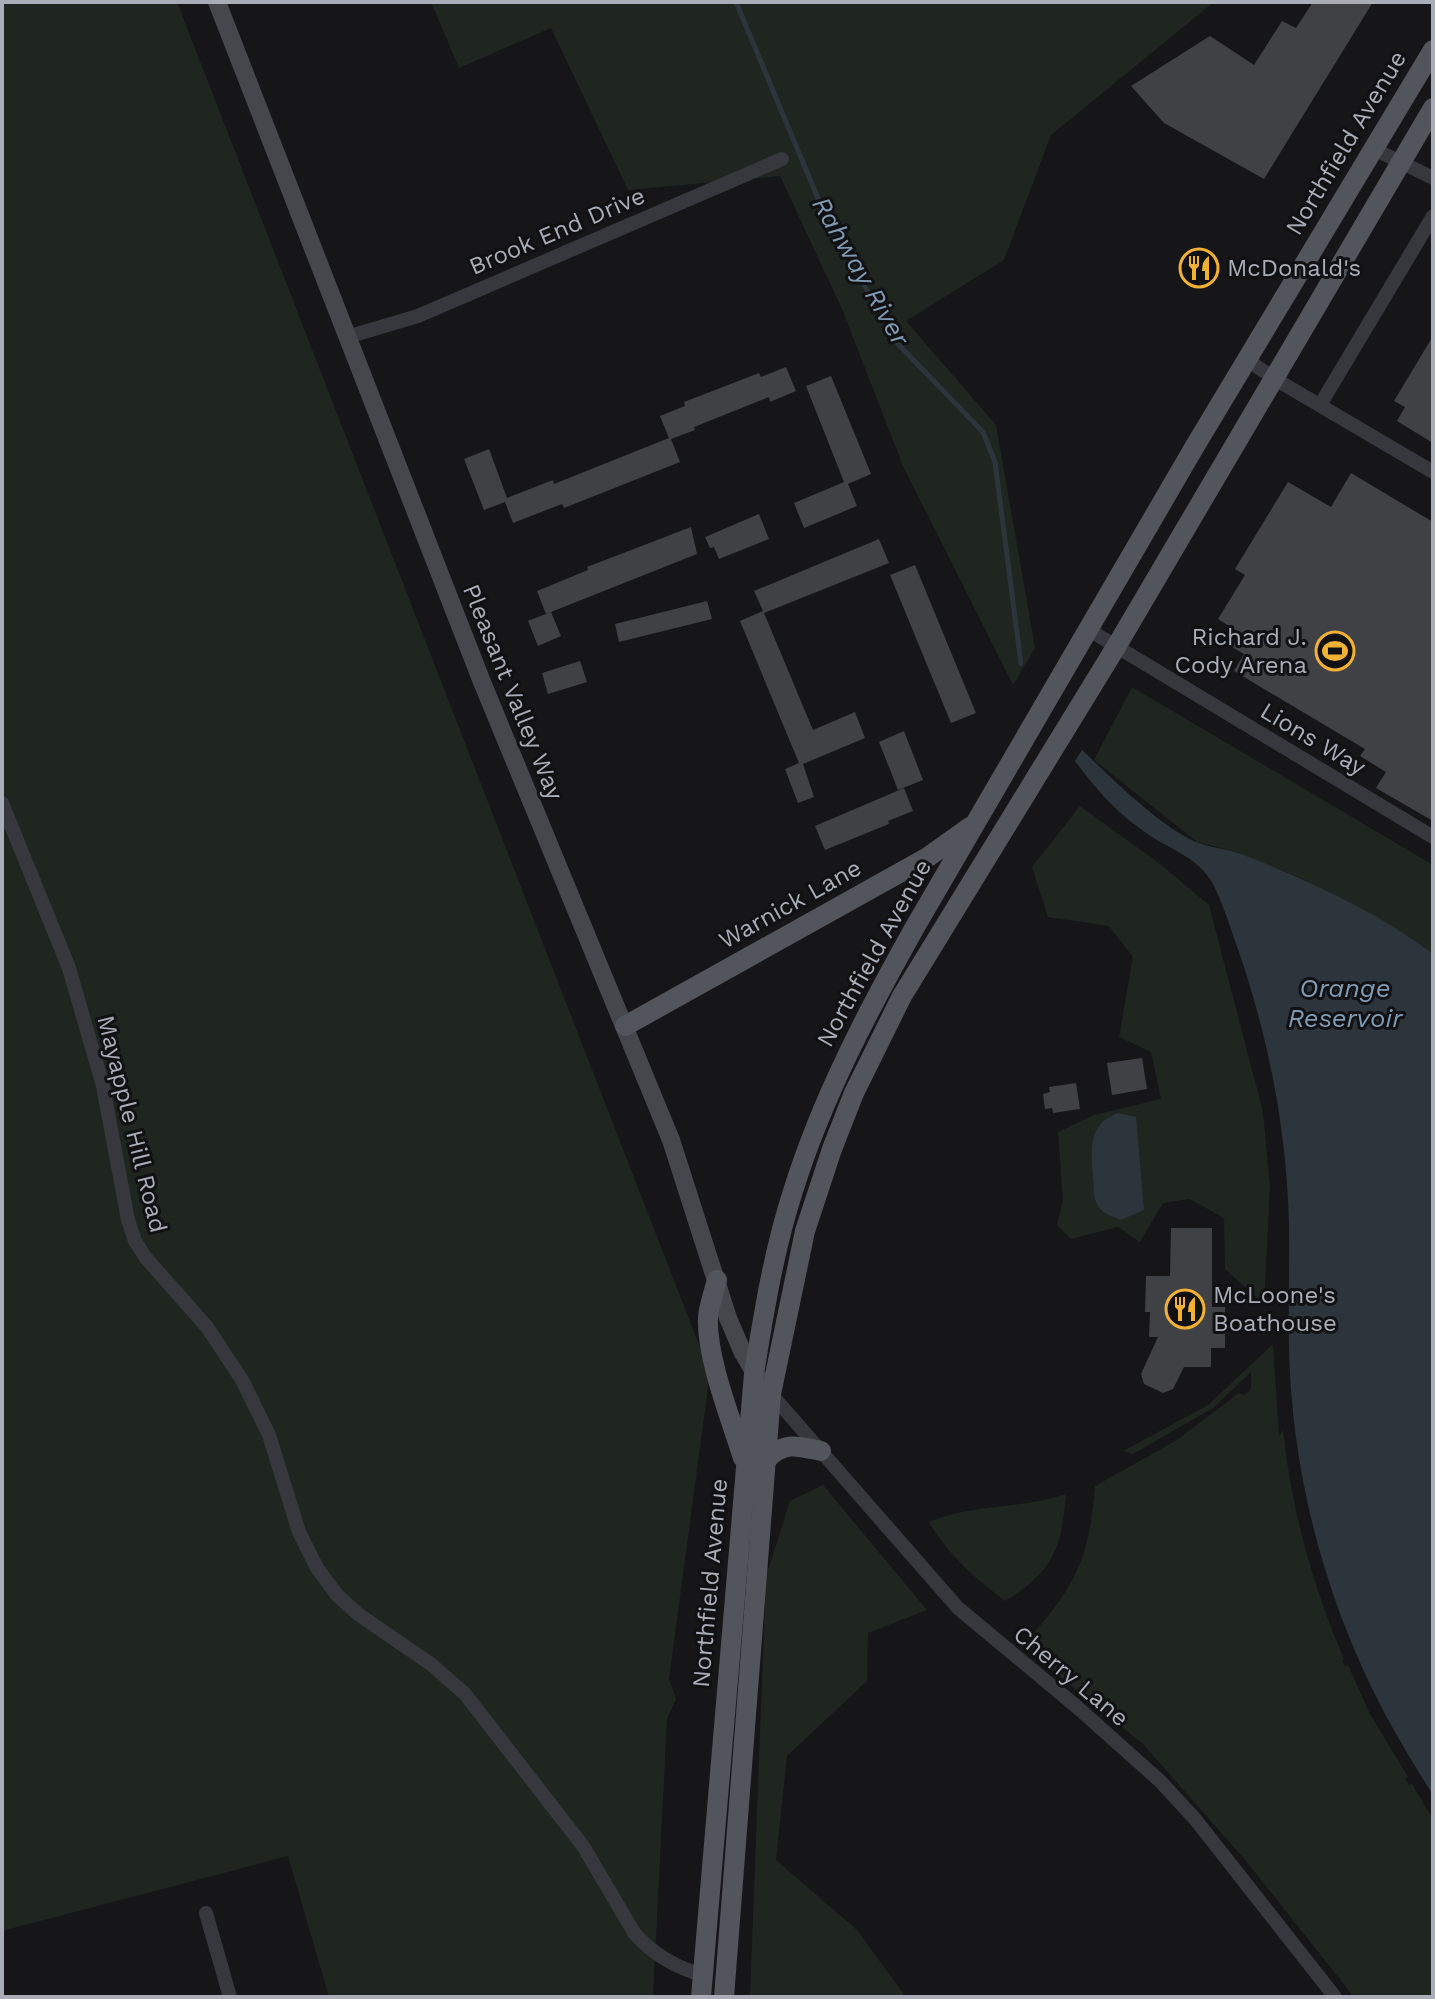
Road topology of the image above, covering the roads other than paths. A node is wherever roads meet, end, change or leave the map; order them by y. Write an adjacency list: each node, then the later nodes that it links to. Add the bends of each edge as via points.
1 (217, 2): 9 (main road, Pleasant Valley Way)
2 (1433, 50): 4 (main road, Northfield Avenue)
3 (1433, 108): 6 (main road, Northfield Avenue)
4 (1372, 148): 6 (street); 10 (main road, Northfield Avenue)
5 (782, 159): 9 (street, Brook End Drive, via 418,316)
6 (1401, 161): 7 (street); 11 (main road, Northfield Avenue)
7 (1433, 178)
8 (1433, 216): 12 (street)
9 (347, 337): 21 (main road, Pleasant Valley Way)
10 (1246, 359): 11 (street); 14 (main road, Northfield Avenue)
11 (1275, 379): 12 (street); 15 (main road, Northfield Avenue)
12 (1320, 405): 13 (street)
13 (1433, 472)
14 (1089, 630): 15 (street, Lions Way); 17 (main road, Northfield Avenue)
15 (1116, 647): 18 (street, Lions Way); 20 (main road, Northfield Avenue)
16 (2, 803): 29 (street, Mayapple Hill Road, via 69,968 103,1086 135,1241 207,1327 242,1380 269,1435 299,1532 317,1568 358,1614 465,1694 583,1846 646,1947)
17 (976, 822): 19 (main road, Northfield Avenue); 21 (main road, Warnick Lane, via 928,857)
18 (1433, 837)
19 (950, 869): 20 (main road); 23 (main road, Northfield Avenue, via 872,1004 812,1137 770,1274)
20 (972, 882): 24 (main road, Northfield Avenue, via 902,996 854,1093 805,1231)
21 (625, 1026): 22 (main road, Pleasant Valley Way, via 671,1140)
22 (717, 1280): 23 (main road, Pleasant Valley Way); 27 (main road, via 708,1317 711,1340)
23 (754, 1374): 24 (main road, Pleasant Valley Way); 27 (main road, Northfield Avenue)
24 (771, 1394): 25 (street, Cherry Lane); 26 (main road, Northfield Avenue)
25 (821, 1451): 26 (main road, via 778,1448); 33 (street, Cherry Lane, via 958,1608 1160,1781)
26 (767, 1459): 32 (main road, Northfield Avenue)
27 (746, 1468): 29 (main road, Northfield Avenue)
28 (206, 1913): 30 (street)
29 (703, 1975): 31 (main road, Northfield Avenue)
30 (230, 1997)
31 (701, 1997)
32 (724, 1997)
33 (1335, 1997)

